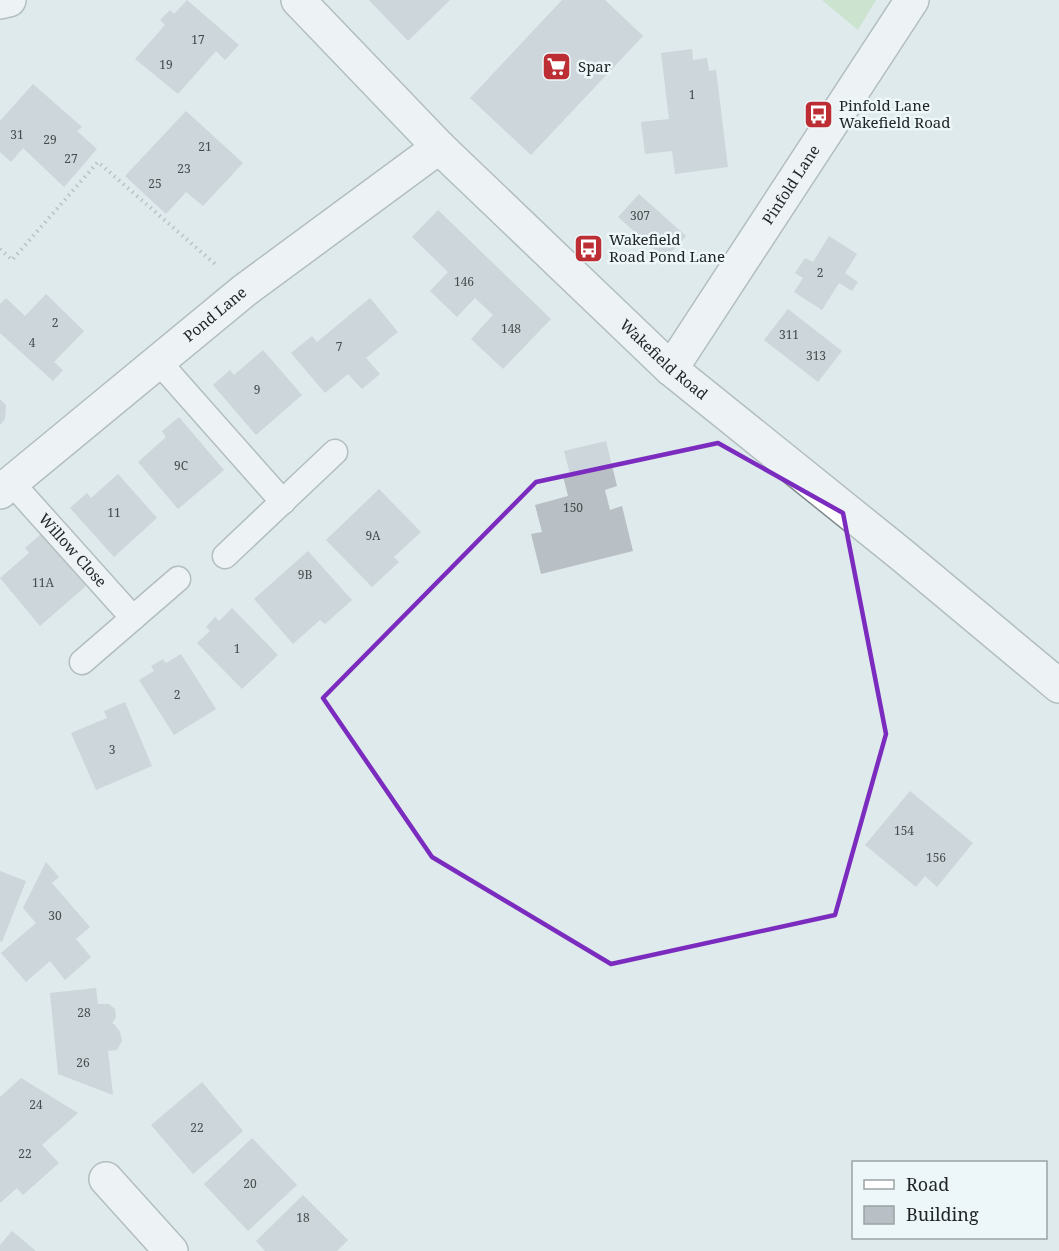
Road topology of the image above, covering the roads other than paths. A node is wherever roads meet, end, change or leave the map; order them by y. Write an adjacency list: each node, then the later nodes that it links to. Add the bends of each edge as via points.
1 (9, 0): 4 (main road)
2 (298, 0): 5 (main road, Wakefield Road)
3 (912, 0): 7 (main road, Pinfold Lane)
4 (0, 2)
5 (439, 147): 6 (main road, Pond Lane, via 245,290); 7 (main road, Wakefield Road)
6 (158, 361): 9 (main road, Pond Lane); 10 (lane)
7 (670, 369): 15 (main road, Wakefield Road)
8 (335, 452): 10 (lane)
9 (6, 487): 13 (lane, Willow Close)
10 (283, 502): 11 (lane)
11 (225, 556)
12 (178, 579): 13 (lane)
13 (133, 618): 14 (lane)
14 (82, 662)
15 (1059, 686)
16 (106, 1179): 17 (main road)
17 (171, 1251)

